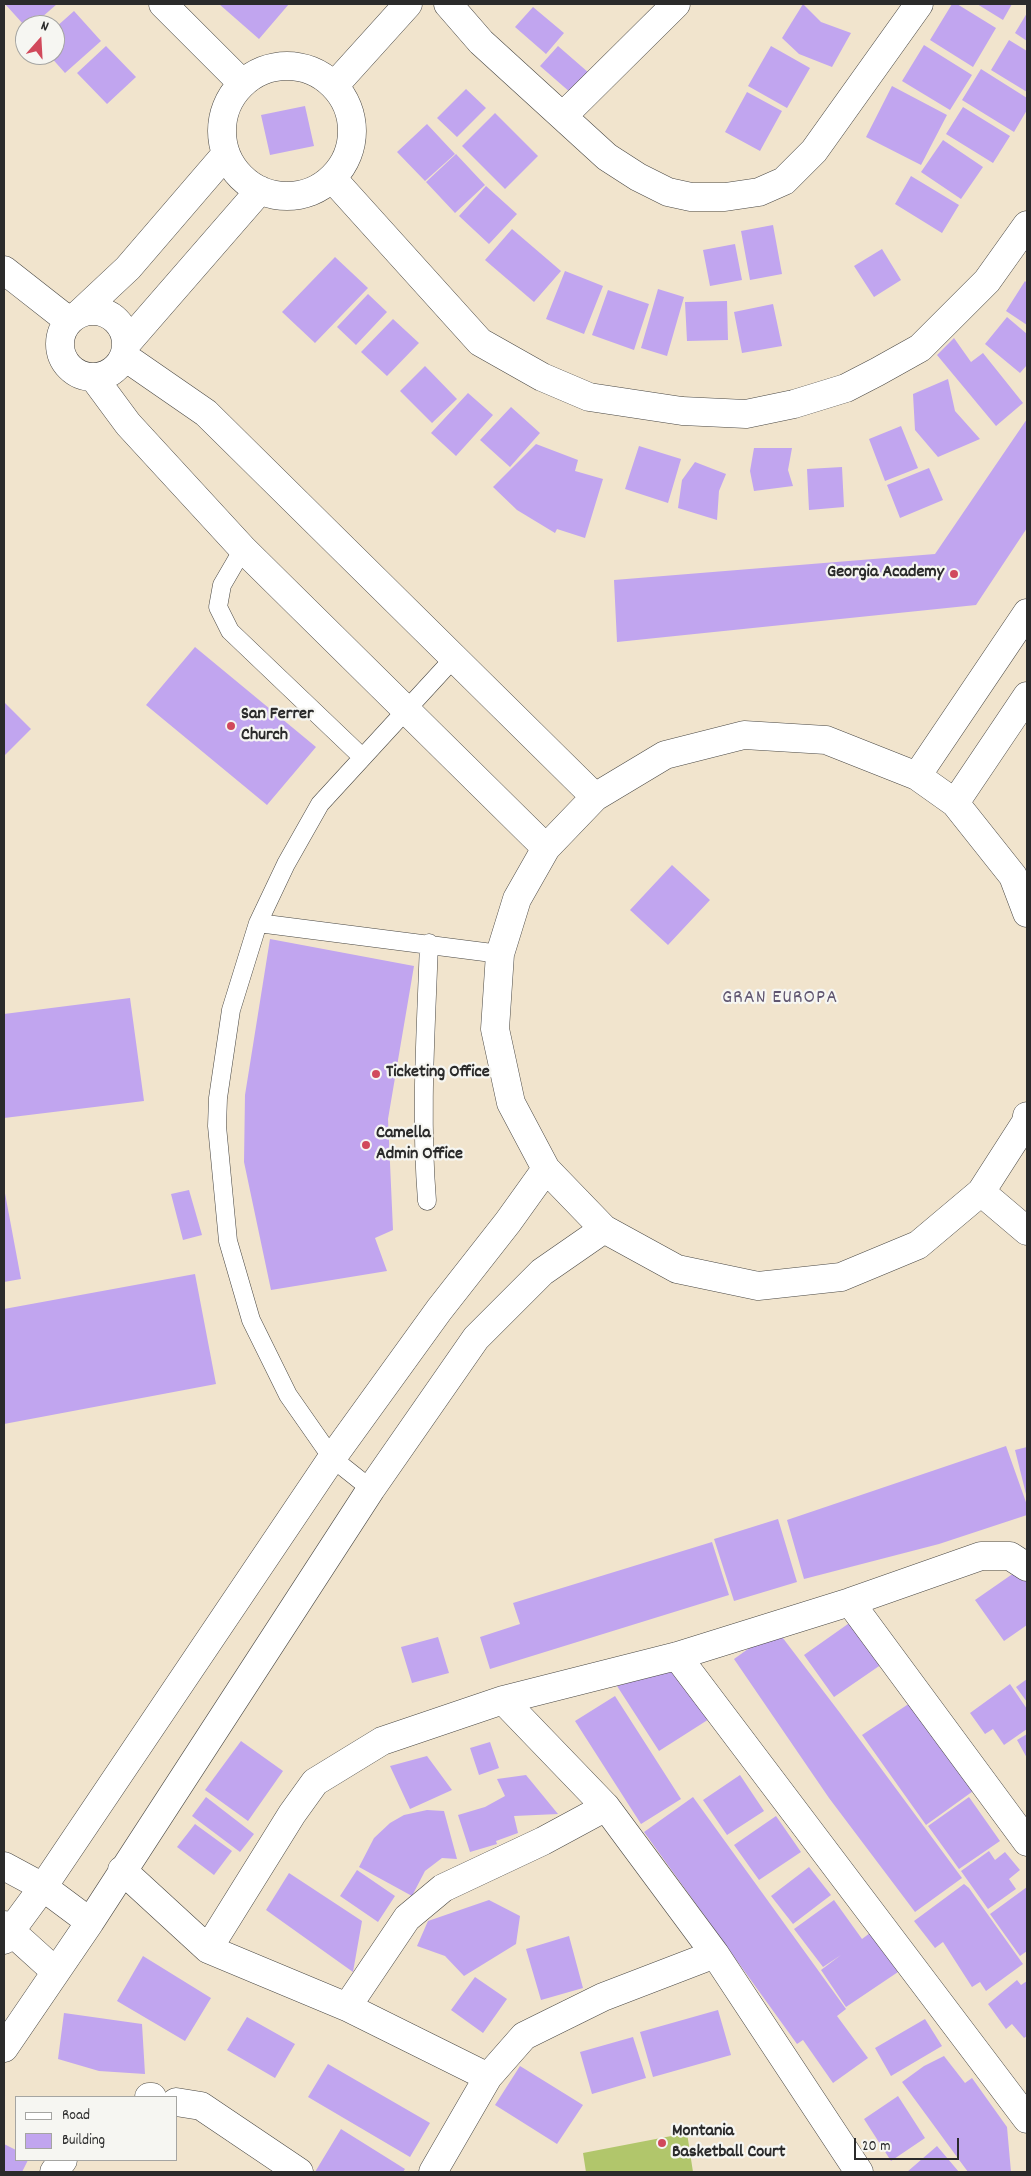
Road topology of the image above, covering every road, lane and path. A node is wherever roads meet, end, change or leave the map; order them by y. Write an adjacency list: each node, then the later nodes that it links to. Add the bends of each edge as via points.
1 (163, 4): 6 (street)
2 (408, 4): 7 (street)
3 (448, 4): 8 (street, via 482,42)
4 (676, 4): 8 (street)
5 (919, 4): 8 (street, via 814,152 784,181 759,192 699,197 668,192 607,157)
6 (242, 83): 7 (street, via 263,70 288,65 314,71); 9 (street, via 226,104 221,129)
7 (334, 86): 10 (street, via 348,107 352,132 347,157)
8 (563, 116)
9 (226, 154): 11 (street, via 239,176); 14 (street, via 128,268)
10 (332, 178): 11 (street, via 311,192 285,196); 12 (street, via 480,342 542,377 589,397 682,411 746,414 846,388 877,372 920,348 987,281)
11 (260, 190): 15 (street)
12 (1027, 225)
13 (4, 270): 14 (street)
14 (75, 317): 15 (street, via 93,310 106,313 124,331); 16 (street, via 62,331 59,344 62,357 70,368)
15 (126, 350): 16 (street, via 118,367); 19 (street, via 206,413)
16 (94, 378): 17 (street, via 128,424)
17 (243, 549): 21 (street); 22 (lane, via 222,585 218,607 230,631)
18 (1027, 612): 23 (street)
19 (454, 658): 21 (lane); 24 (street)
20 (1027, 696): 25 (street)
21 (407, 711): 22 (lane); 26 (street)
22 (361, 756): 28 (lane, via 320,804)
23 (917, 776): 24 (street, via 826,740 744,735 665,755); 25 (street)
24 (594, 797): 26 (street)
25 (955, 803): 27 (street, via 1013,876)
26 (546, 848): 30 (street, via 517,899)
27 (1027, 913)
28 (258, 923): 29 (lane); 37 (lane, via 231,1010 218,1098 217,1126 228,1241 251,1320 288,1395)
29 (429, 943): 30 (lane); 34 (lane, via 424,1109)
30 (500, 954): 32 (street, via 495,1029 511,1103)
31 (1027, 1121): 33 (street)
32 (546, 1169): 35 (street); 37 (street)
33 (981, 1192): 35 (street, via 918,1245 841,1277 758,1286 676,1269); 36 (street)
34 (427, 1200)
35 (604, 1229): 38 (street, via 542,1272 476,1338)
36 (1027, 1231)
37 (332, 1458): 38 (lane); 47 (street)
38 (371, 1489): 46 (street)
39 (1027, 1567): 40 (street, via 1010,1556 981,1556)
40 (850, 1602): 41 (street); 44 (street)
41 (677, 1656): 42 (street); 57 (street)
42 (502, 1700): 43 (street); 50 (street, via 382,1740 315,1782)
43 (606, 1807): 51 (street); 53 (street, via 443,1888 407,1918)
44 (1027, 1842)
45 (4, 1866): 47 (street)
46 (122, 1870): 48 (street); 50 (street)
47 (43, 1887): 48 (street); 49 (street)
48 (90, 1922): 52 (street)
49 (6, 1932): 52 (street)
50 (208, 1949): 53 (street)
51 (715, 1954): 55 (street, via 603,1997 524,2036); 62 (street)
52 (56, 1972): 54 (street)
53 (346, 2007): 55 (street)
54 (4, 2048)
55 (488, 2077): 61 (street)
56 (178, 2102): 60 (street, via 201,2106)
57 (1027, 2119)
58 (62, 2161): 59 (street)
59 (54, 2172)
60 (299, 2172)
61 (433, 2172)
62 (859, 2172)

